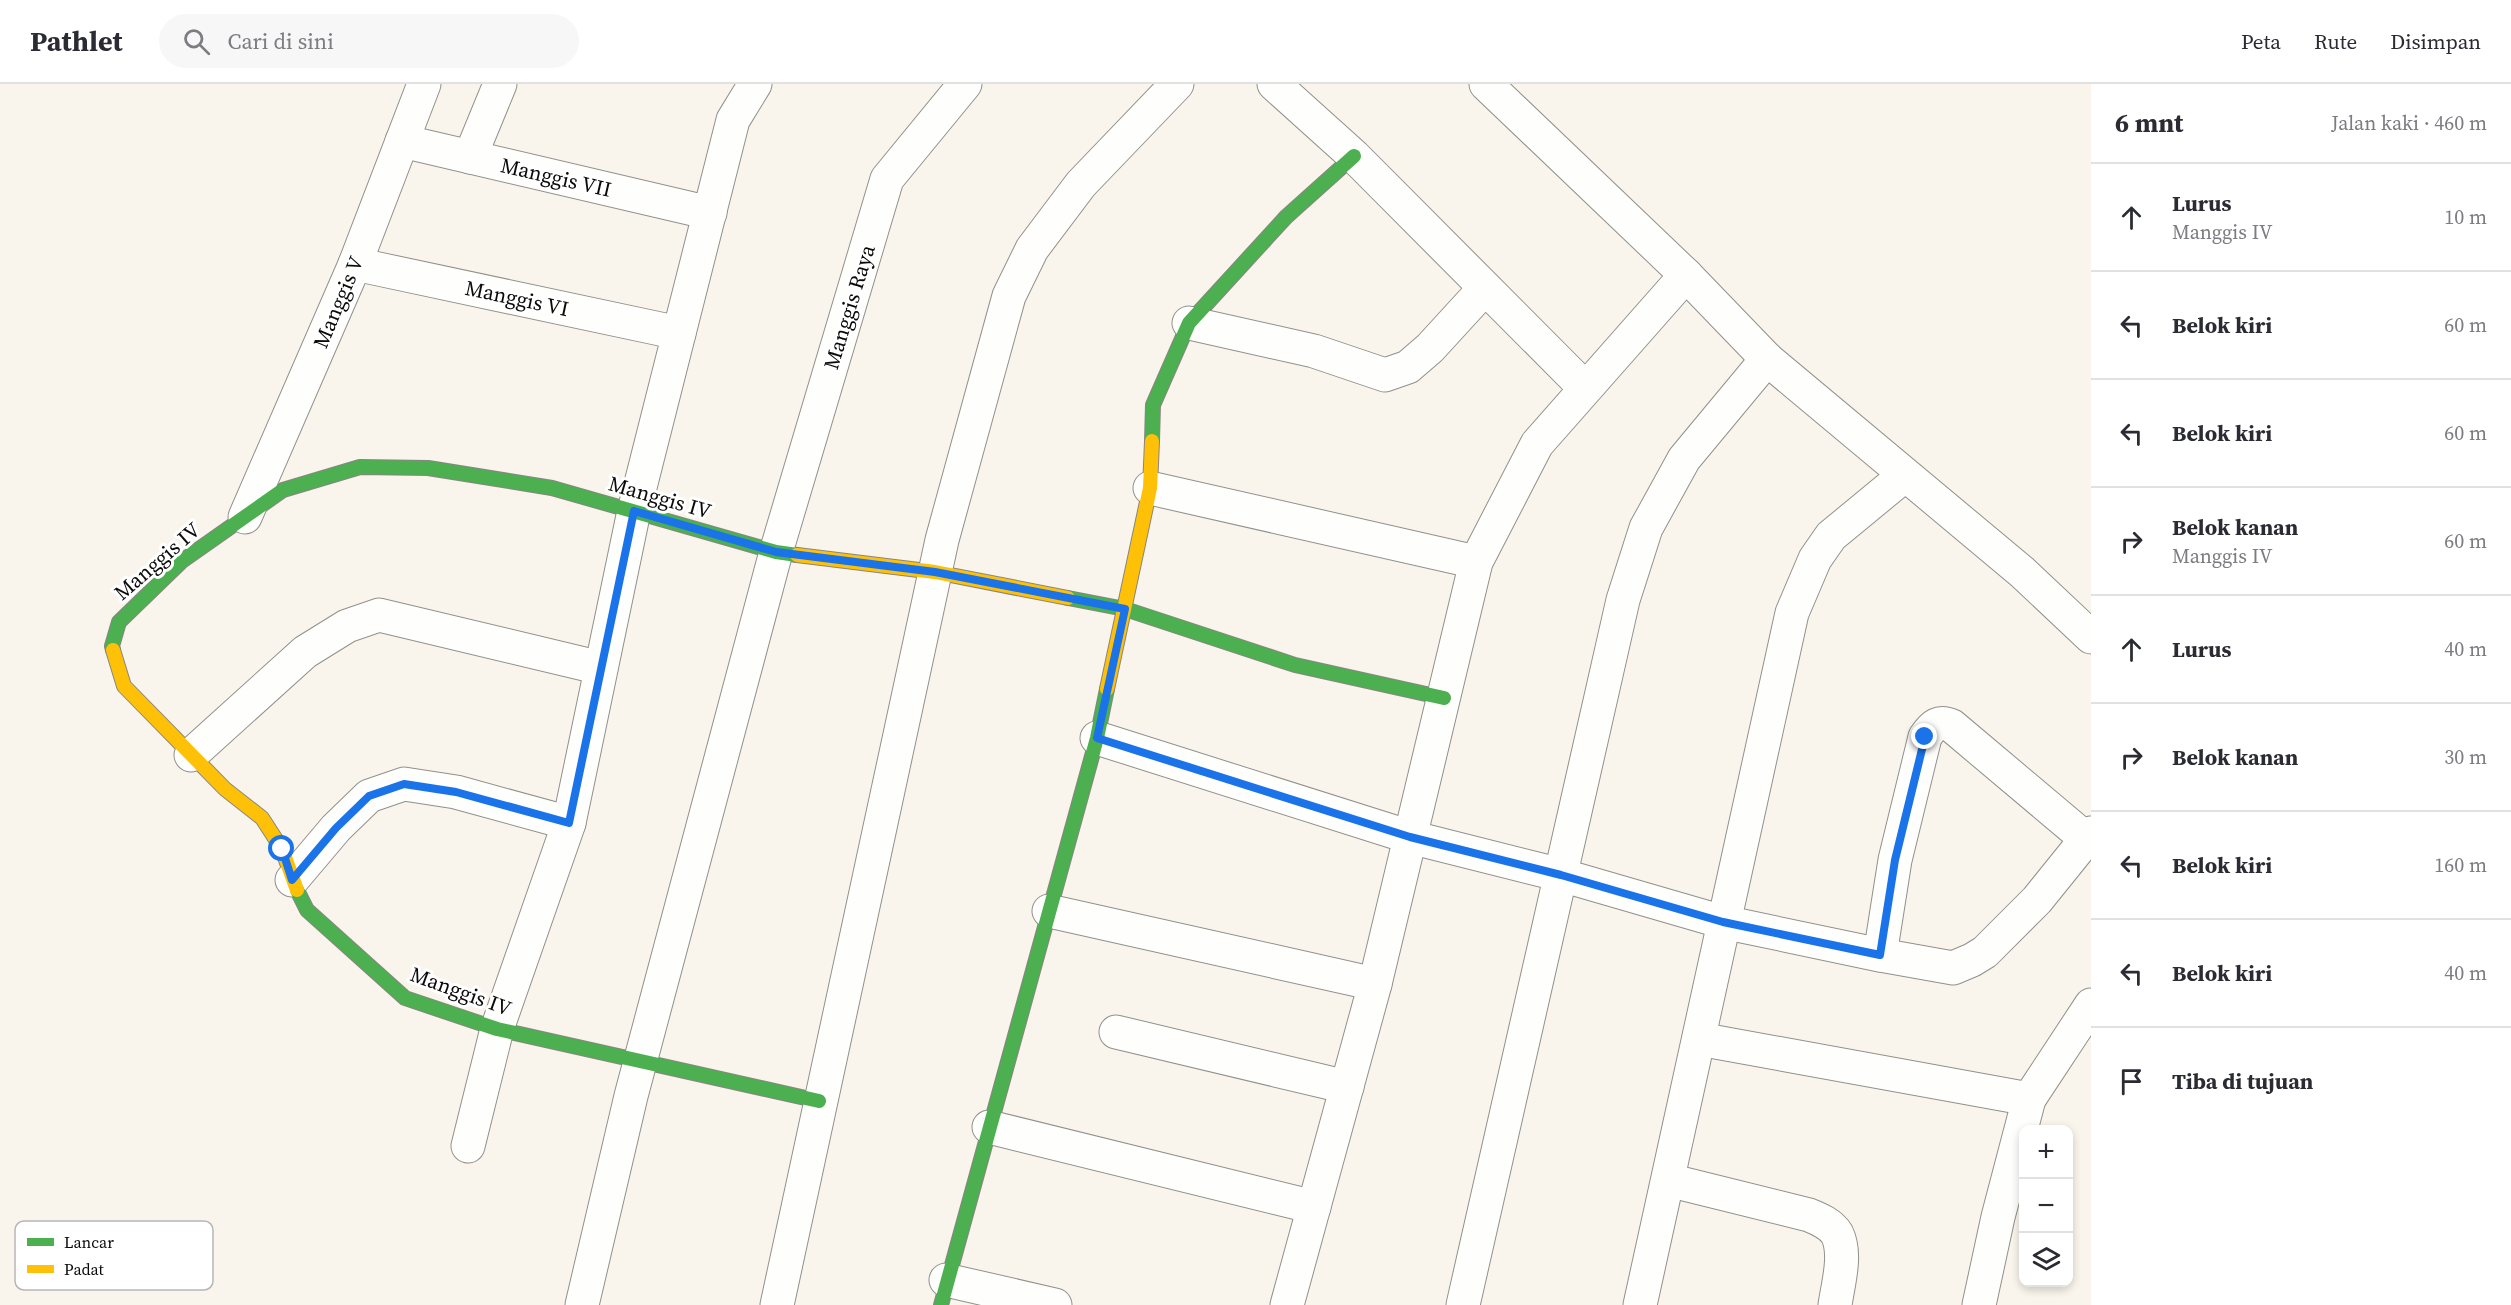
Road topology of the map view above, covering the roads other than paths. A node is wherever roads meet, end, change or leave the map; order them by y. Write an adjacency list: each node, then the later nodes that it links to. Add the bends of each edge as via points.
1 (424, 84): 8 (street, Manggis V)
2 (500, 84): 10 (street)
3 (755, 84): 11 (street, via 733,120)
4 (965, 84): 23 (street, Manggis Raya, via 887,179)
5 (1177, 84): 25 (street, via 1081,184 1032,249 1009,296)
6 (1274, 84): 9 (street)
7 (1486, 84): 13 (street)
8 (402, 141): 10 (street, Manggis VII); 12 (street, Manggis V)
9 (1353, 156): 14 (street); 15 (street, via 1286,217)
10 (470, 157): 11 (street, Manggis VII)
11 (710, 213): 16 (street)
12 (355, 264): 16 (street, Manggis VI); 22 (street, Manggis V)
13 (1686, 275): 17 (street); 18 (street)
14 (1485, 288): 15 (street, via 1408,368 1385,375 1314,351); 18 (street)
15 (1189, 322): 20 (street, via 1153,405)
16 (679, 333): 21 (street)
17 (1767, 359): 19 (street); 35 (street, via 1684,459 1646,528 1623,600)
18 (1585, 388): 24 (street, via 1537,444)
19 (1905, 475): 27 (street, via 2022,572); 38 (street, via 1831,536 1805,580 1792,614)
20 (1150, 488): 24 (street); 26 (street)
21 (634, 511): 22 (street, Manggis IV, via 552,488 428,468 360,467 284,490); 23 (street, Manggis IV); 28 (street)
22 (245, 517): 31 (street, Manggis IV, via 182,561 119,622 112,646 124,686)
23 (776, 552): 25 (street, Manggis IV); 45 (street, Manggis Raya)
24 (1476, 562): 29 (street)
25 (935, 572): 26 (street, Manggis IV); 48 (street)
26 (1125, 609): 29 (street, Manggis IV, via 1295,665); 30 (street)
27 (2091, 637)
28 (601, 668): 31 (street, via 379,615 347,626 305,652); 32 (street)
29 (1443, 698): 34 (street)
30 (1097, 738): 34 (street); 37 (street)
31 (190, 755): 36 (street, Manggis IV, via 262,818 282,849)
32 (569, 823): 36 (street, via 456,792 404,784 369,796); 42 (street)
33 (2088, 836): 39 (street, via 2037,900 1972,960 1953,968); 39 (street, via 1952,726 1935,725 1925,737 1895,860)
34 (1410, 837): 35 (street); 40 (street)
35 (1561, 875): 38 (street); 58 (street)
36 (292, 880): 42 (street, Manggis IV, via 307,910 405,998)
37 (1049, 911): 40 (street); 49 (street)
38 (1723, 922): 39 (street); 44 (street)
39 (1880, 955)
40 (1375, 984): 46 (street)
41 (2091, 1005): 47 (street)
42 (497, 1029): 45 (street, Manggis IV); 50 (street)
43 (1116, 1032): 46 (street)
44 (1699, 1039): 47 (street); 51 (street)
45 (641, 1060): 48 (street, Manggis IV); 54 (street, Manggis Raya)
46 (1347, 1086): 52 (street)
47 (2029, 1099): 61 (street)
48 (819, 1101): 55 (street)
49 (989, 1127): 52 (street); 53 (street)
50 (468, 1146)
51 (1668, 1180): 59 (street); 60 (street, via 1825,1222 1836,1233 1841,1253)
52 (1314, 1207): 57 (street)
53 (944, 1292): 56 (street)
54 (582, 1305)
55 (777, 1305)
56 (1055, 1305)
57 (1287, 1305)
58 (1463, 1305)
59 (1640, 1305)
60 (1835, 1305)
61 (1979, 1305)

